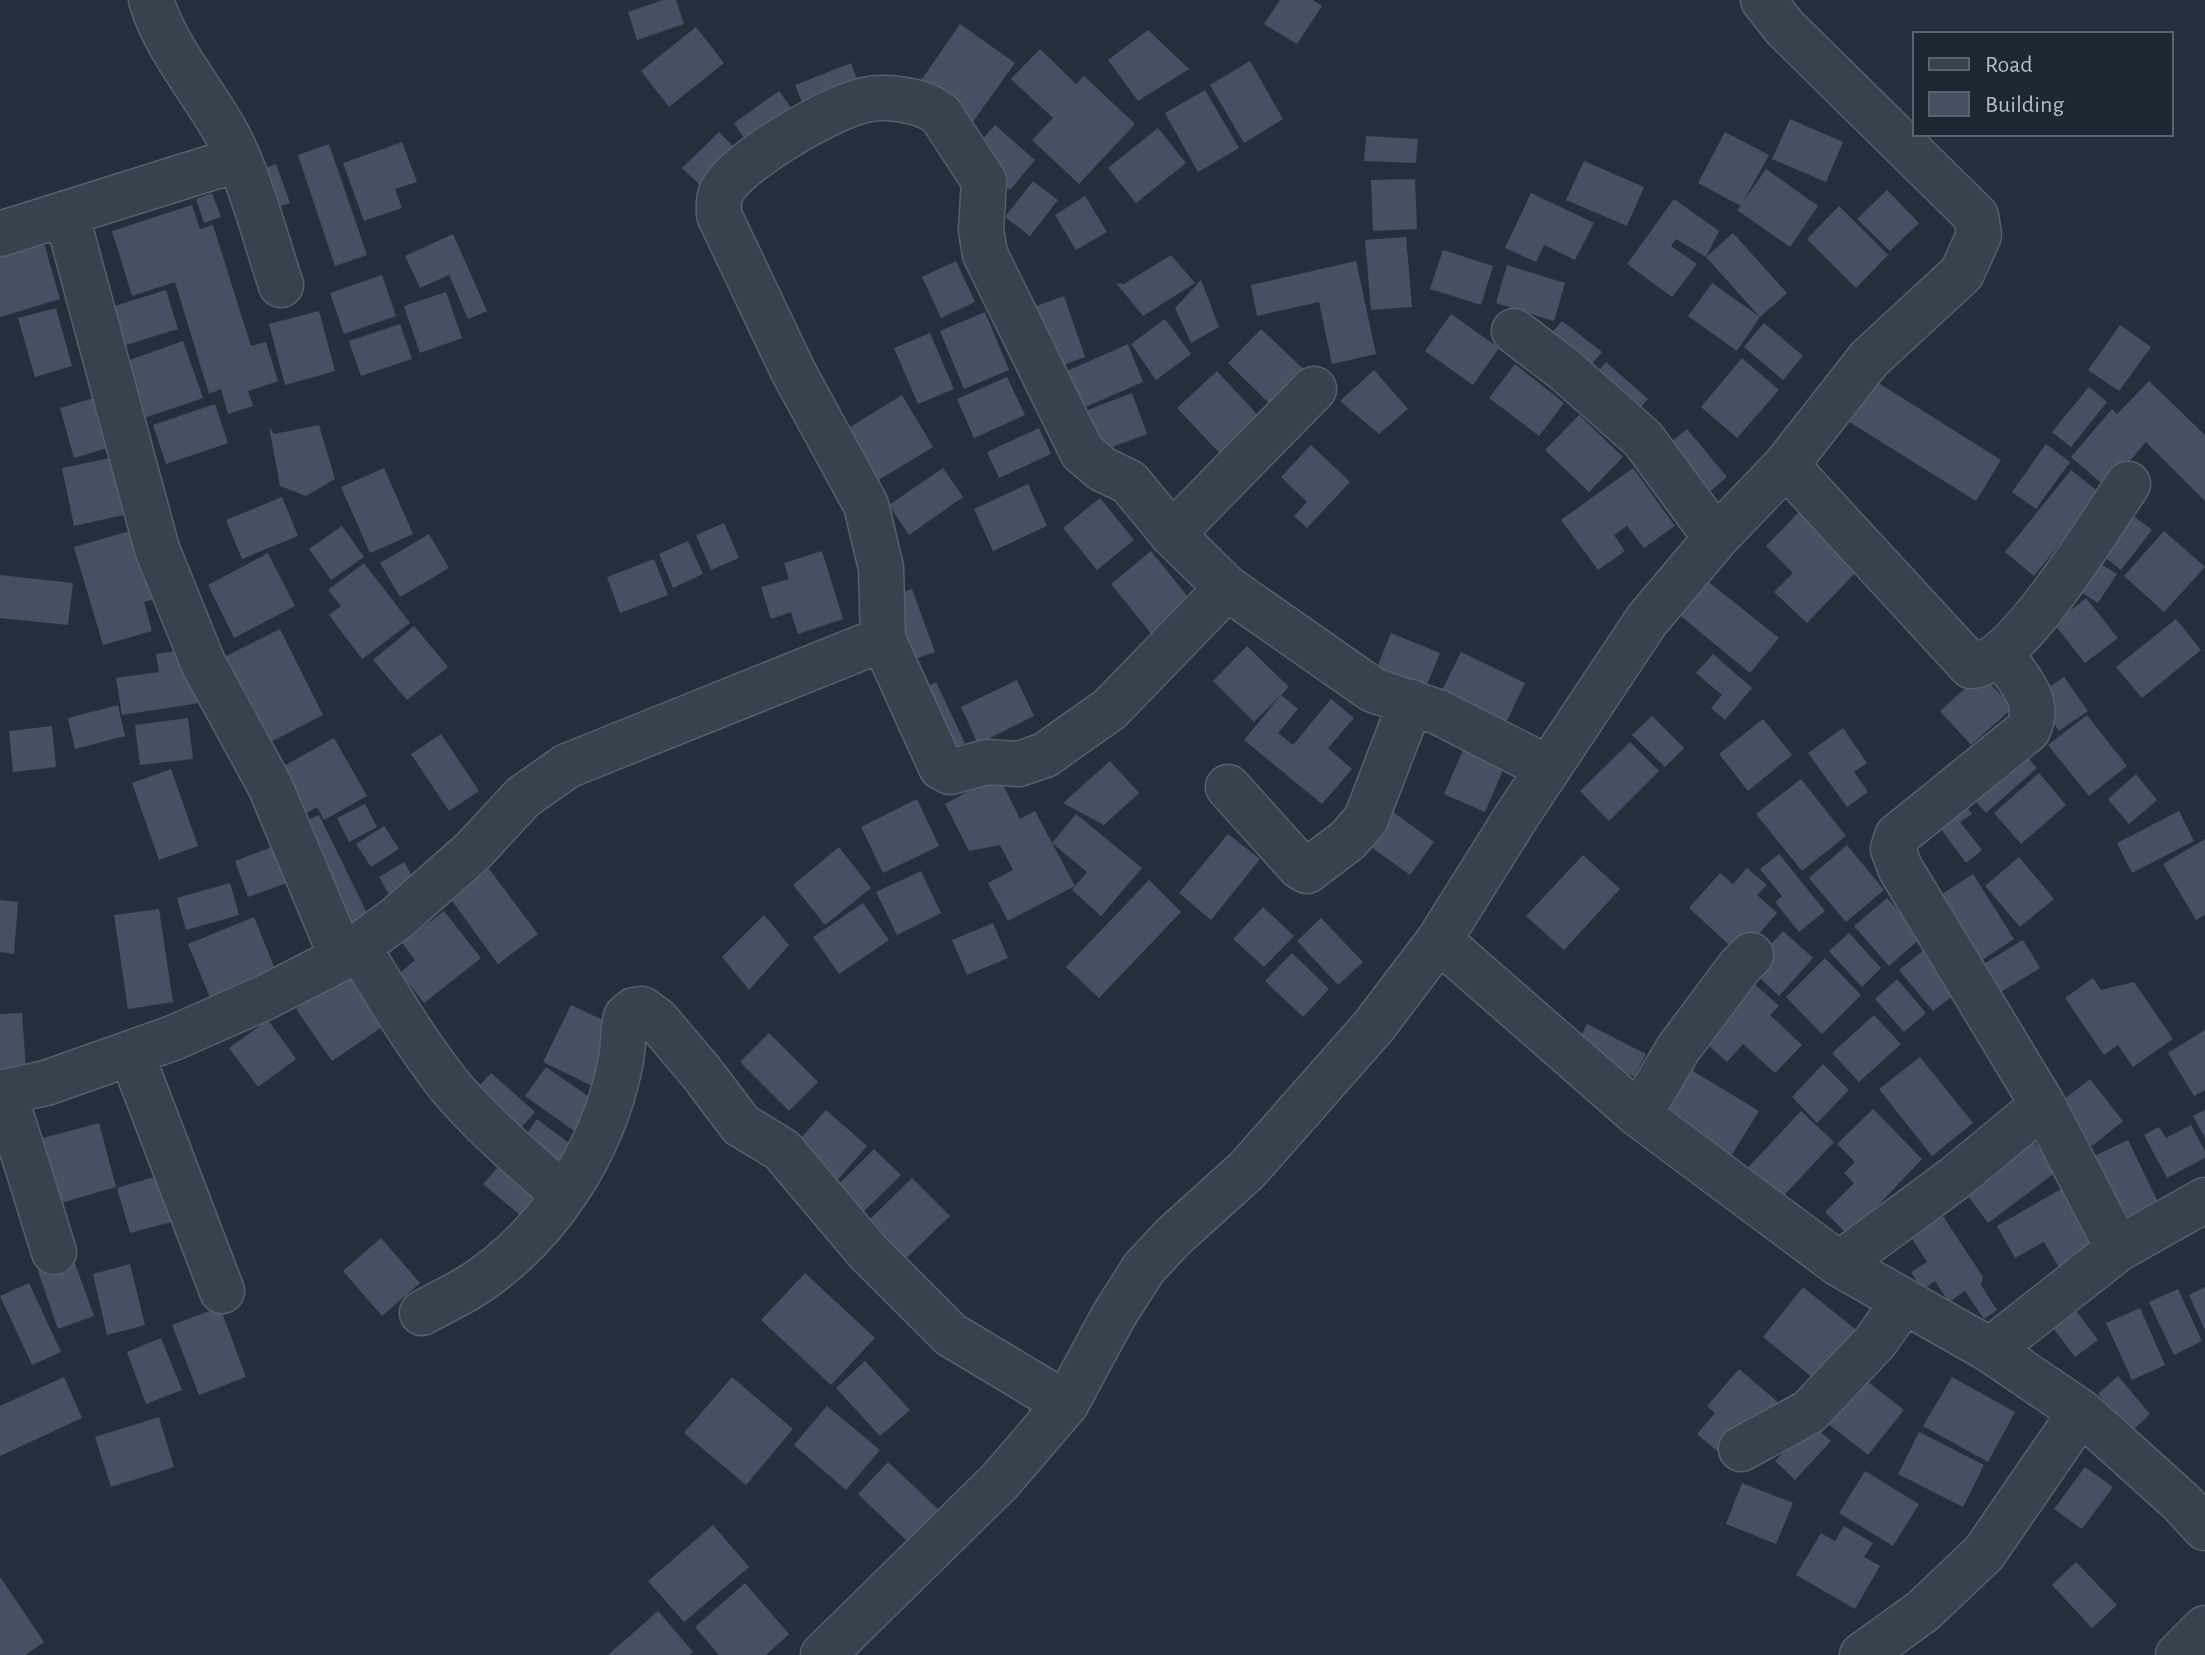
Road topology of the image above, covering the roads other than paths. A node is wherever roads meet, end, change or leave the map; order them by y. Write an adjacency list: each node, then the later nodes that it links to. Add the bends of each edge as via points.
1 (151, 0): 3 (street, via 174,51)
2 (1763, 0): 9 (street, via 1976,216 1979,235 1962,273 1869,359)
3 (239, 159): 4 (street); 6 (street)
4 (66, 213): 5 (street); 20 (street, via 157,549 203,663)
5 (0, 234)
6 (281, 285)
7 (1514, 331): 12 (street, via 1643,439)
8 (1314, 389): 11 (street)
9 (1786, 465): 12 (street); 15 (street, via 1971,666 1983,666)
10 (2128, 484): 15 (street, via 2043,608)
11 (1172, 534): 13 (street); 14 (street, via 1129,482 1082,452 985,254 984,181 941,115 915,101 866,99 816,120 733,175 720,193 719,215 793,371 866,505 881,568)
12 (1716, 538): 17 (street, via 1647,620)
13 (1227, 588): 14 (street, via 1110,709 1045,755 1019,764 987,762 959,772 941,767); 16 (street, via 1373,690)
14 (883, 639): 20 (street, via 567,766 523,797 473,851)
15 (2001, 654): 24 (street, via 2030,697 2035,714 2028,730 1897,836 1893,849)
16 (1411, 702): 17 (street); 18 (street, via 1366,819 1307,871)
17 (1548, 768): 19 (street)
18 (1228, 787)
19 (1439, 940): 25 (street); 35 (street, via 1374,1026 1247,1170 1144,1268)
20 (350, 952): 22 (street, via 264,998); 26 (street, via 451,1087)
21 (1751, 955): 25 (street, via 1678,1049)
22 (131, 1053): 23 (street, via 46,1083); 31 (street)
23 (2, 1092): 29 (street)
24 (2043, 1105): 28 (street); 30 (street)
25 (1639, 1115): 30 (street)
26 (564, 1195): 33 (street, via 514,1253 471,1286); 35 (street, via 606,1116 621,1063 626,1017 642,1009 657,1020 741,1125 782,1150 868,1252 951,1335)
27 (2205, 1200): 28 (street)
28 (2118, 1249): 34 (street)
29 (54, 1252)
30 (1839, 1264): 32 (street)
31 (222, 1291)
32 (1904, 1301): 34 (street); 37 (street, via 1875,1342 1809,1412)
33 (422, 1313)
34 (1990, 1350): 36 (street)
35 (1066, 1404): 40 (street, via 1000,1481)
36 (2081, 1412): 38 (street); 41 (street, via 1984,1553 1923,1611)
37 (1741, 1449)
38 (2205, 1528)
39 (2205, 1628): 42 (street)
40 (823, 1655)
41 (1862, 1655)
42 (2178, 1655)

